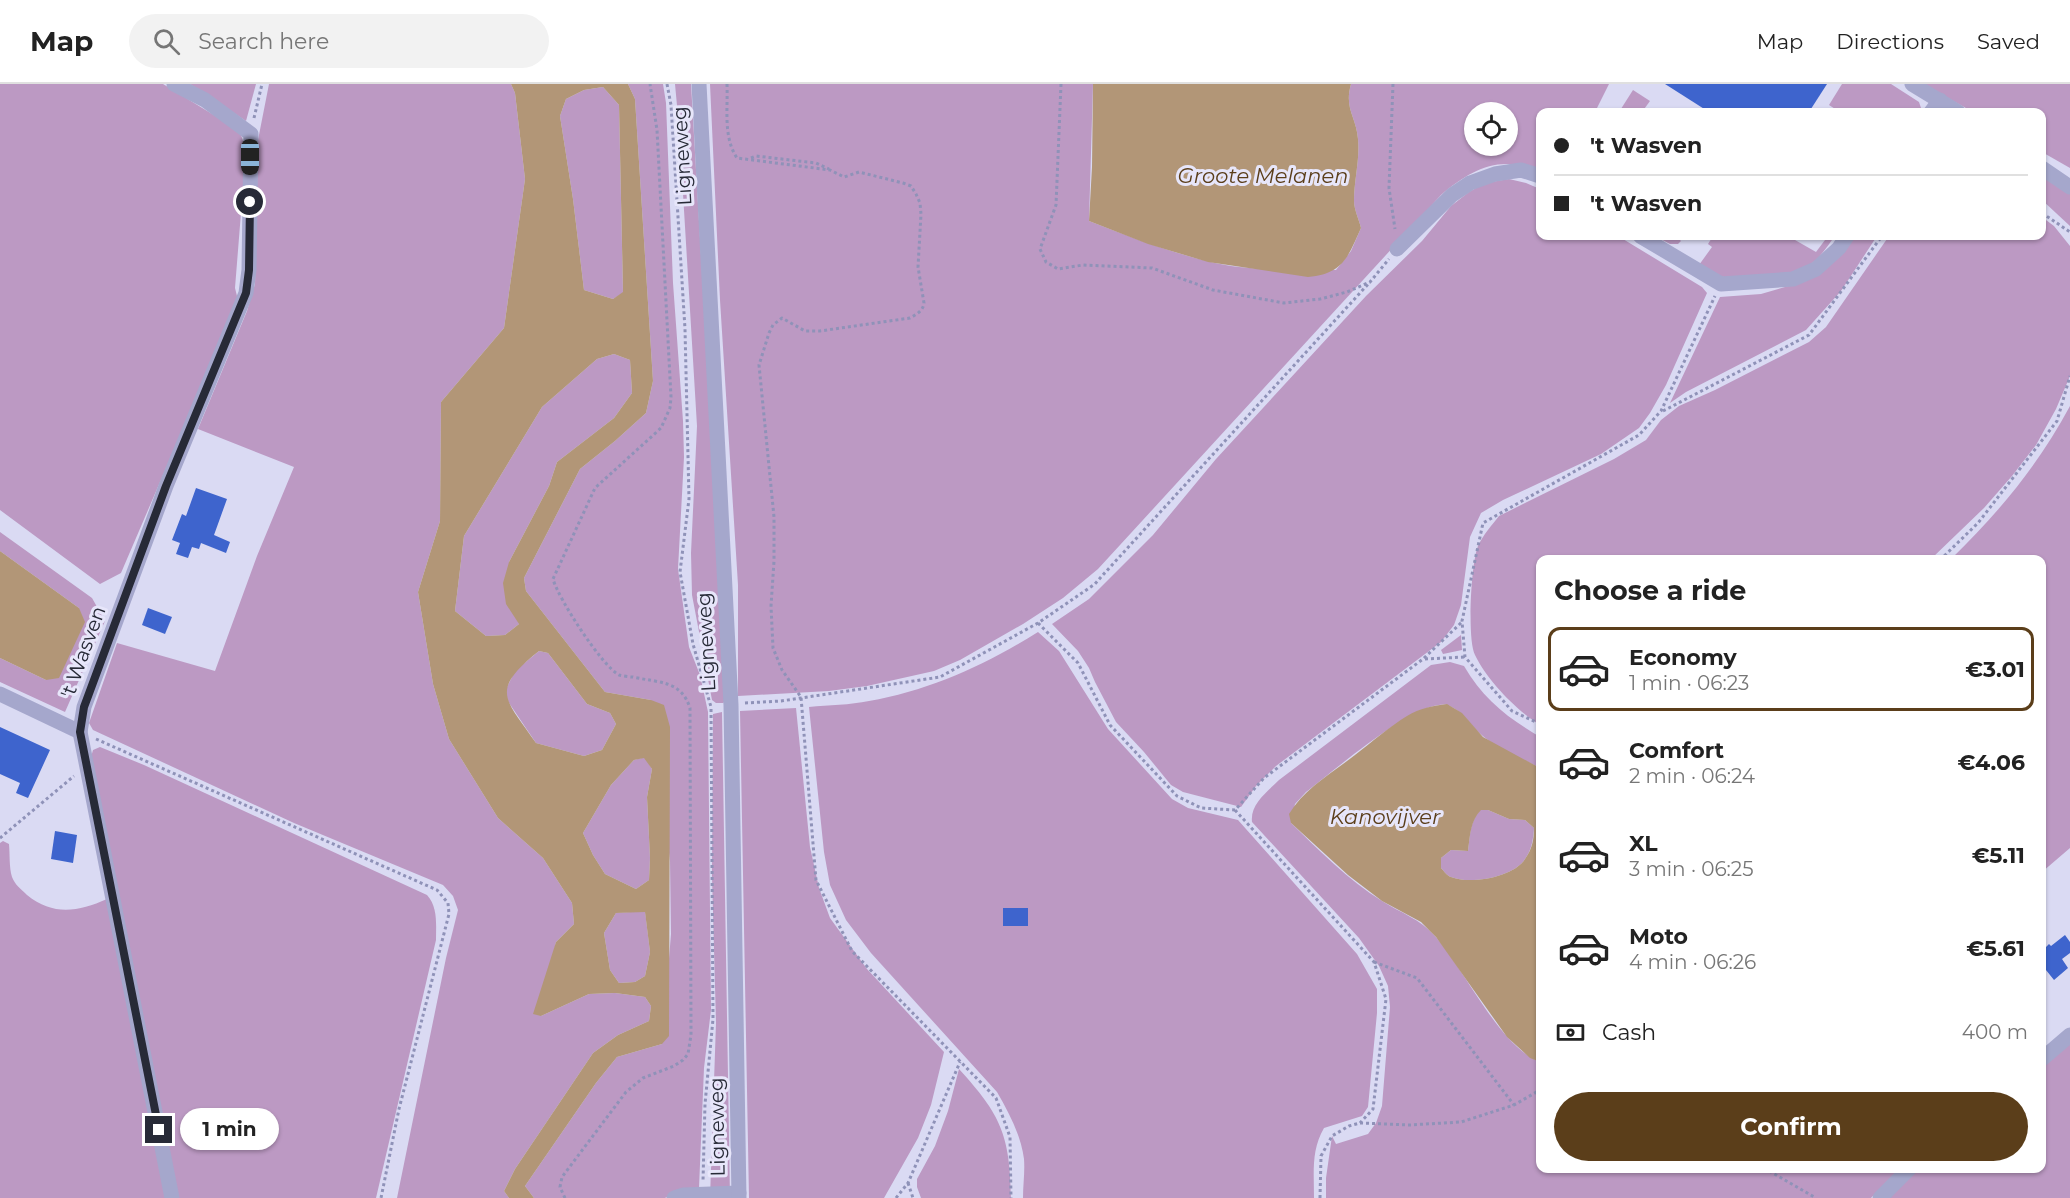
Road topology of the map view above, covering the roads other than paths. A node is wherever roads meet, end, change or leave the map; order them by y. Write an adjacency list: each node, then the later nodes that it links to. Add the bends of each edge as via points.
1 (174, 84): 12 (street, 't Wasven, via 205,100 251,134 246,293 166,486 84,707)
2 (699, 84): 16 (street, Ligneweg, via 731,705)
3 (1912, 84): 4 (street)
4 (1935, 106)
5 (2046, 171): 7 (street)
6 (1536, 175): 10 (street, via 1521,170 1470,183 1452,195)
7 (2070, 187)
8 (1648, 240): 9 (street, via 1721,284 1793,279 1816,269)
9 (1844, 240)
10 (1397, 249)
11 (0, 694): 12 (street)
12 (80, 732): 17 (street, 't Wasven)
13 (2070, 1035): 14 (street)
14 (2046, 1056)
15 (1905, 1173): 19 (street)
16 (739, 1196): 18 (street, via 703,1194)
17 (172, 1198)
18 (674, 1198)
19 (1880, 1198)

